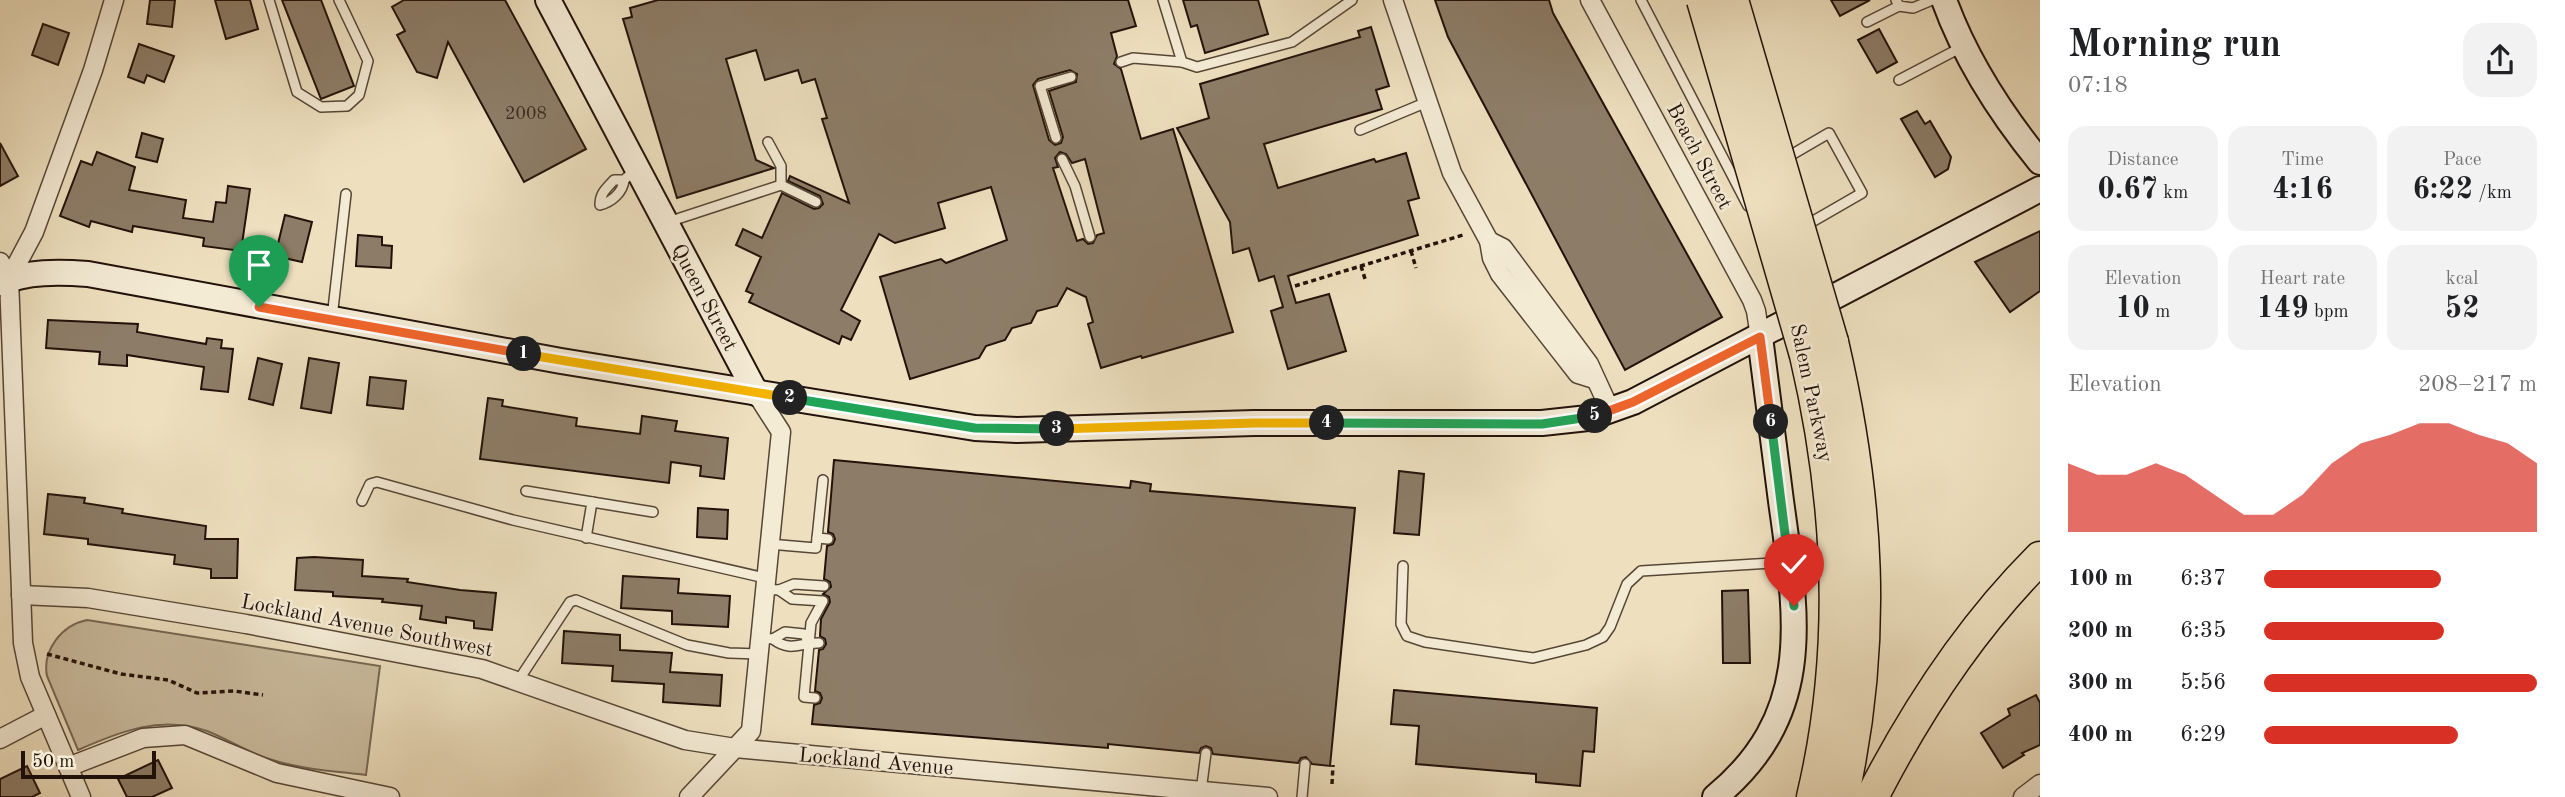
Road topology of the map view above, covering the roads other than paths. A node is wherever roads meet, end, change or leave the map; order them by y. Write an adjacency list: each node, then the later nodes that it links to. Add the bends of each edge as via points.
1 (114, 0): 40 (street, via 34,232)
2 (269, 0): 3 (lane, via 297,92 321,107 348,106 359,95 368,61)
3 (339, 0)
4 (548, 0): 36 (main road, Queen Street, via 631,174)
5 (1163, 0): 18 (lane)
6 (1352, 0): 18 (lane, via 1292,42 1196,67)
7 (1393, 0): 21 (street)
8 (1590, 0): 42 (street, Beach Street, via 1752,300)
9 (1641, 0): 30 (lane)
10 (1703, 0): 43 (highway, Salem Parkway, bridge)
11 (1732, 0): 43 (highway, Salem Parkway, bridge)
12 (1932, 0): 14 (lane, via 1913,8)
13 (1944, 0): 16 (main road)
14 (1898, 3): 15 (lane)
15 (1867, 22)
16 (1964, 46): 20 (lane); 26 (main road)
17 (1121, 62): 18 (lane, via 1133,58)
18 (1182, 62)
19 (1071, 77): 23 (lane, via 1040,86)
20 (1899, 80)
21 (1427, 102): 22 (lane); 45 (street, via 1461,192 1489,241 1500,274 1578,374 1594,379)
22 (1360, 130)
23 (1056, 138)
24 (768, 142): 29 (lane, via 781,166)
25 (1062, 159): 38 (lane)
26 (2040, 162)
27 (1772, 166): 37 (lane, via 1829,133 1861,193)
28 (1760, 172): 30 (lane)
29 (781, 185): 33 (lane); 36 (lane)
30 (1737, 185): 34 (lane)
31 (2040, 189): 42 (main road)
32 (346, 194): 41 (lane)
33 (816, 202)
34 (1750, 210)
35 (1756, 222): 39 (lane, via 1769,247)
36 (666, 223): 44 (main road, Queen Street)
37 (1792, 233)
38 (1090, 237)
39 (1781, 240)
40 (3, 275): 41 (main road, via 88,274); 60 (street)
41 (332, 320): 44 (main road)
42 (1760, 337): 45 (main road); 56 (main road)
43 (1819, 349): 79 (highway, Salem Parkway, via 1836,546 1835,643 1825,740); 80 (highway, Salem Parkway, via 1853,443 1864,545 1860,680)
44 (756, 393): 45 (main road, via 936,424 1017,430 1254,423 1542,424); 54 (street, Queen Street, via 781,432)
45 (1611, 412)
46 (823, 480): 53 (lane)
47 (526, 491): 49 (lane)
48 (362, 501): 51 (lane, via 370,484 377,482)
49 (592, 502): 50 (lane); 51 (lane)
50 (653, 512)
51 (586, 538): 58 (lane)
52 (828, 539): 53 (lane)
53 (816, 543): 54 (lane)
54 (769, 544): 58 (street, Queen Street)
55 (2040, 558): 81 (highway, via 1941,676)
56 (1790, 562): 57 (lane, via 1641,571 1627,584 1603,637 1533,658 1407,636 1401,624); 78 (main road, via 1795,632 1781,713 1747,769)
57 (1403, 566)
58 (769, 586): 59 (lane); 61 (lane, via 792,599 823,601 811,623); 62 (street, Queen Street)
59 (824, 586)
60 (21, 595): 63 (street, Lockland Avenue Southwest, via 88,598 246,624 482,669); 65 (street, via 30,677)
61 (814, 643): 62 (lane, via 797,647); 64 (lane, via 804,697)
62 (765, 644): 63 (lane, via 729,653 687,645 576,600 570,602); 67 (street, Queen Street, via 751,732)
63 (518, 681): 67 (street, Lockland Avenue Southwest, via 685,740)
64 (815, 698)
65 (46, 715): 66 (street); 70 (street)
66 (0, 739)
67 (736, 748): 72 (street, Lockland Avenue); 75 (street, Queen Street)
68 (1206, 753): 72 (lane)
69 (1305, 764): 77 (lane)
70 (68, 766): 73 (street); 74 (street, via 143,738 185,735 276,773)
71 (2040, 784): 82 (street)
72 (1202, 791): 76 (street, Lockland Avenue)
73 (81, 797)
74 (390, 797)
75 (689, 797)
76 (1268, 797)
77 (1302, 797)
78 (1715, 797)
79 (1813, 797)
80 (1842, 797)
81 (1872, 797)
82 (2023, 797)

